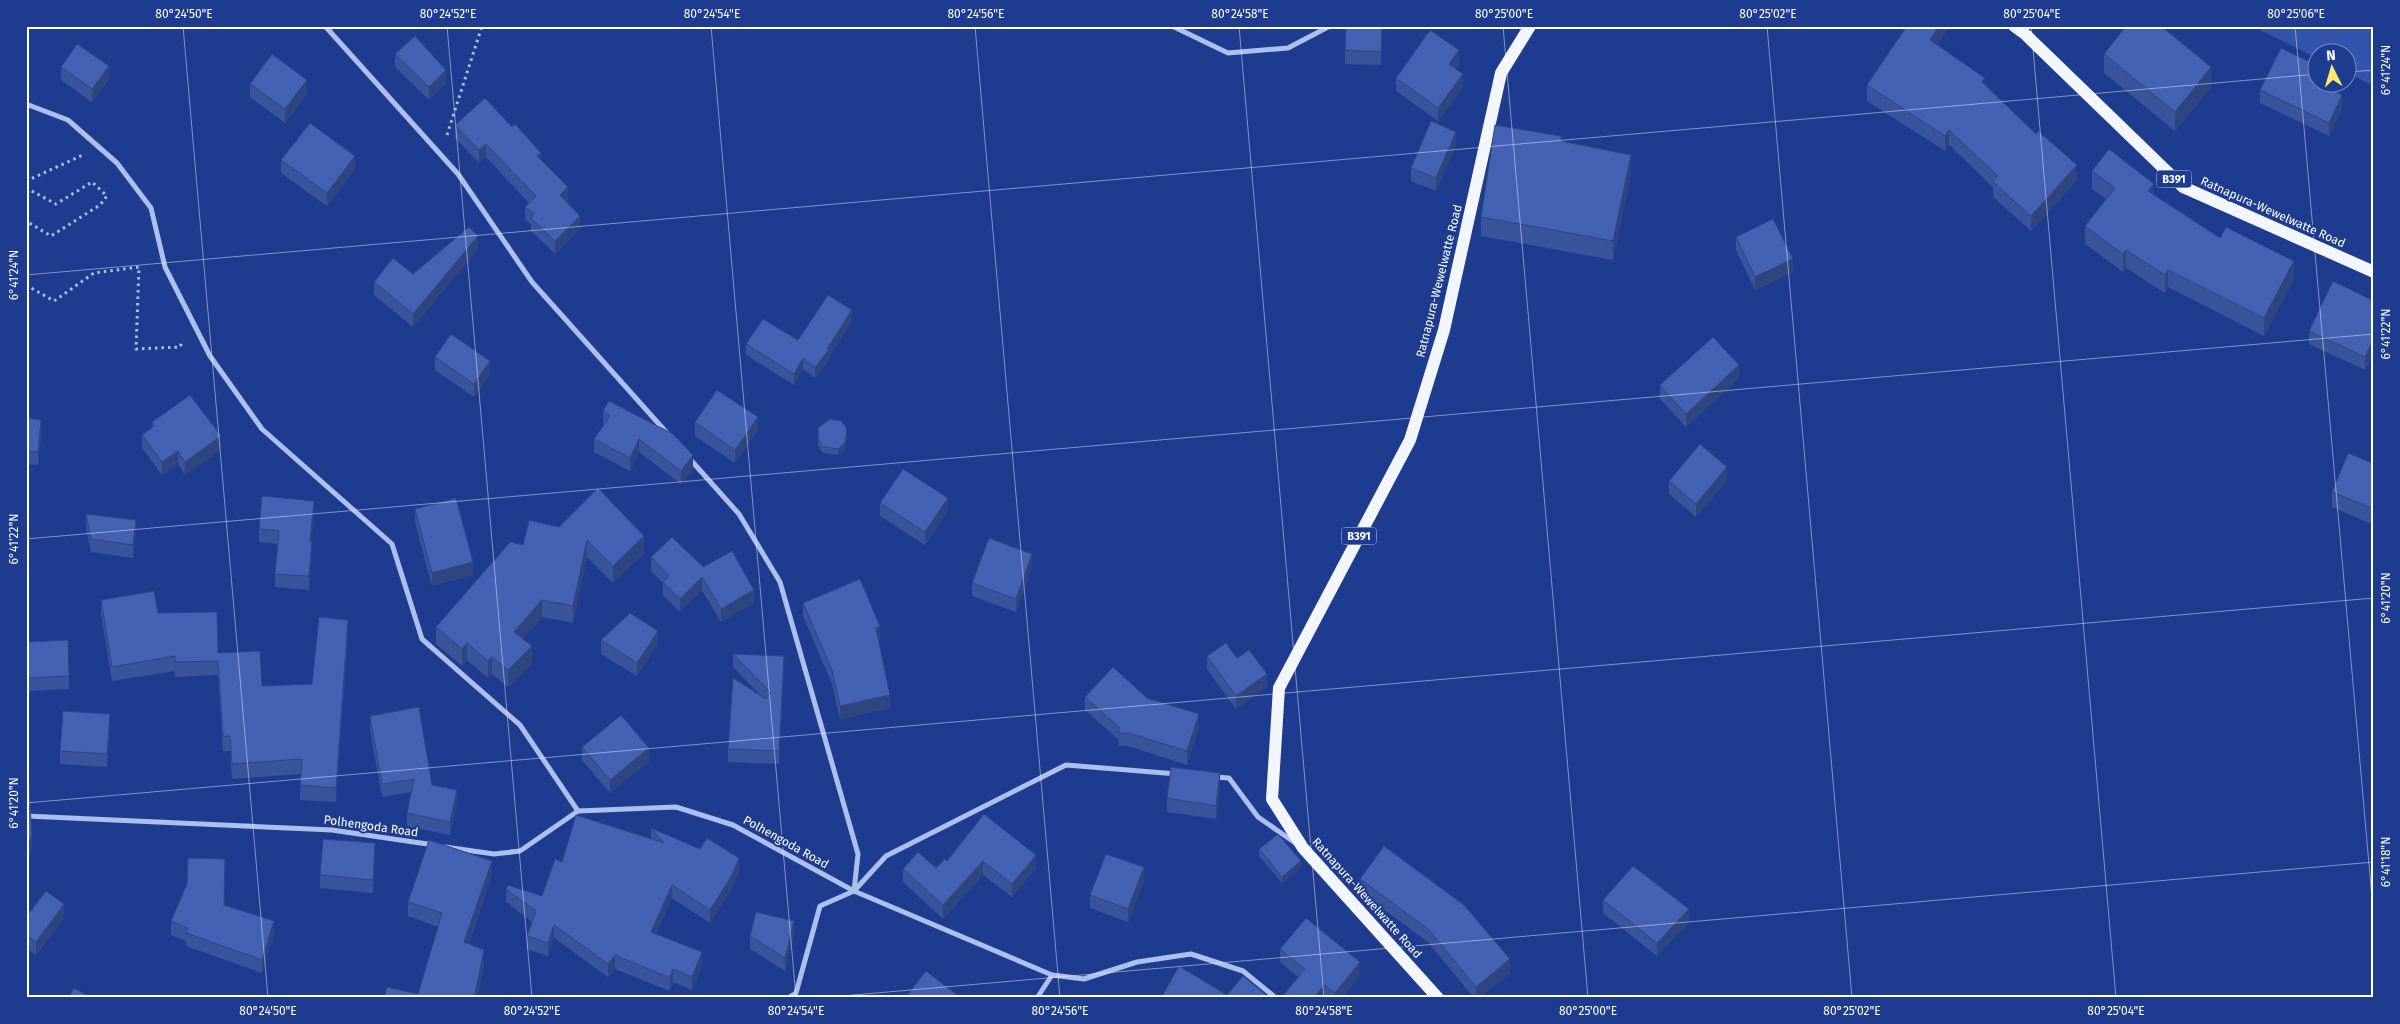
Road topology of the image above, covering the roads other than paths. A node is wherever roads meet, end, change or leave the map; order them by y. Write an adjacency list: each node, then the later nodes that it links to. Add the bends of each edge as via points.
1 (325, 26): 8 (street, via 458,174 532,282)
2 (1172, 26): 3 (street, via 1228,53 1288,48)
3 (1330, 26)
4 (1530, 26): 14 (main road, Ratnapura-Wewelwatte Road / B391, via 1501,73 1444,330 1410,440 1279,688 1272,798)
5 (2014, 26): 7 (main road, Ratnapura-Wewelwatte Road / B391, via 2182,187)
6 (26, 104): 12 (street, via 68,120 117,163 151,208 165,267 210,356 262,429 392,544 422,639 520,725)
7 (2374, 272)
8 (674, 441)
9 (688, 456): 15 (street, via 739,514 780,582 858,854)
10 (1181, 774): 15 (street, via 1066,765 886,856)
11 (1210, 776): 14 (street, via 1229,778 1258,817)
12 (578, 811): 13 (street, Polhengoda Road, via 520,851 494,854 332,830); 15 (street, Polhengoda Road, via 684,810 733,825)
13 (26, 816)
14 (1303, 848): 20 (main road, Ratnapura-Wewelwatte Road / B391)
15 (854, 891): 16 (street, Polhengoda Road); 17 (street, via 820,906 796,993)
16 (1052, 975): 18 (street); 19 (street, Polhengoda Road, via 1084,979 1137,962 1191,954 1243,971)
17 (788, 998)
18 (1036, 998)
19 (1276, 998)
20 (1438, 998)

